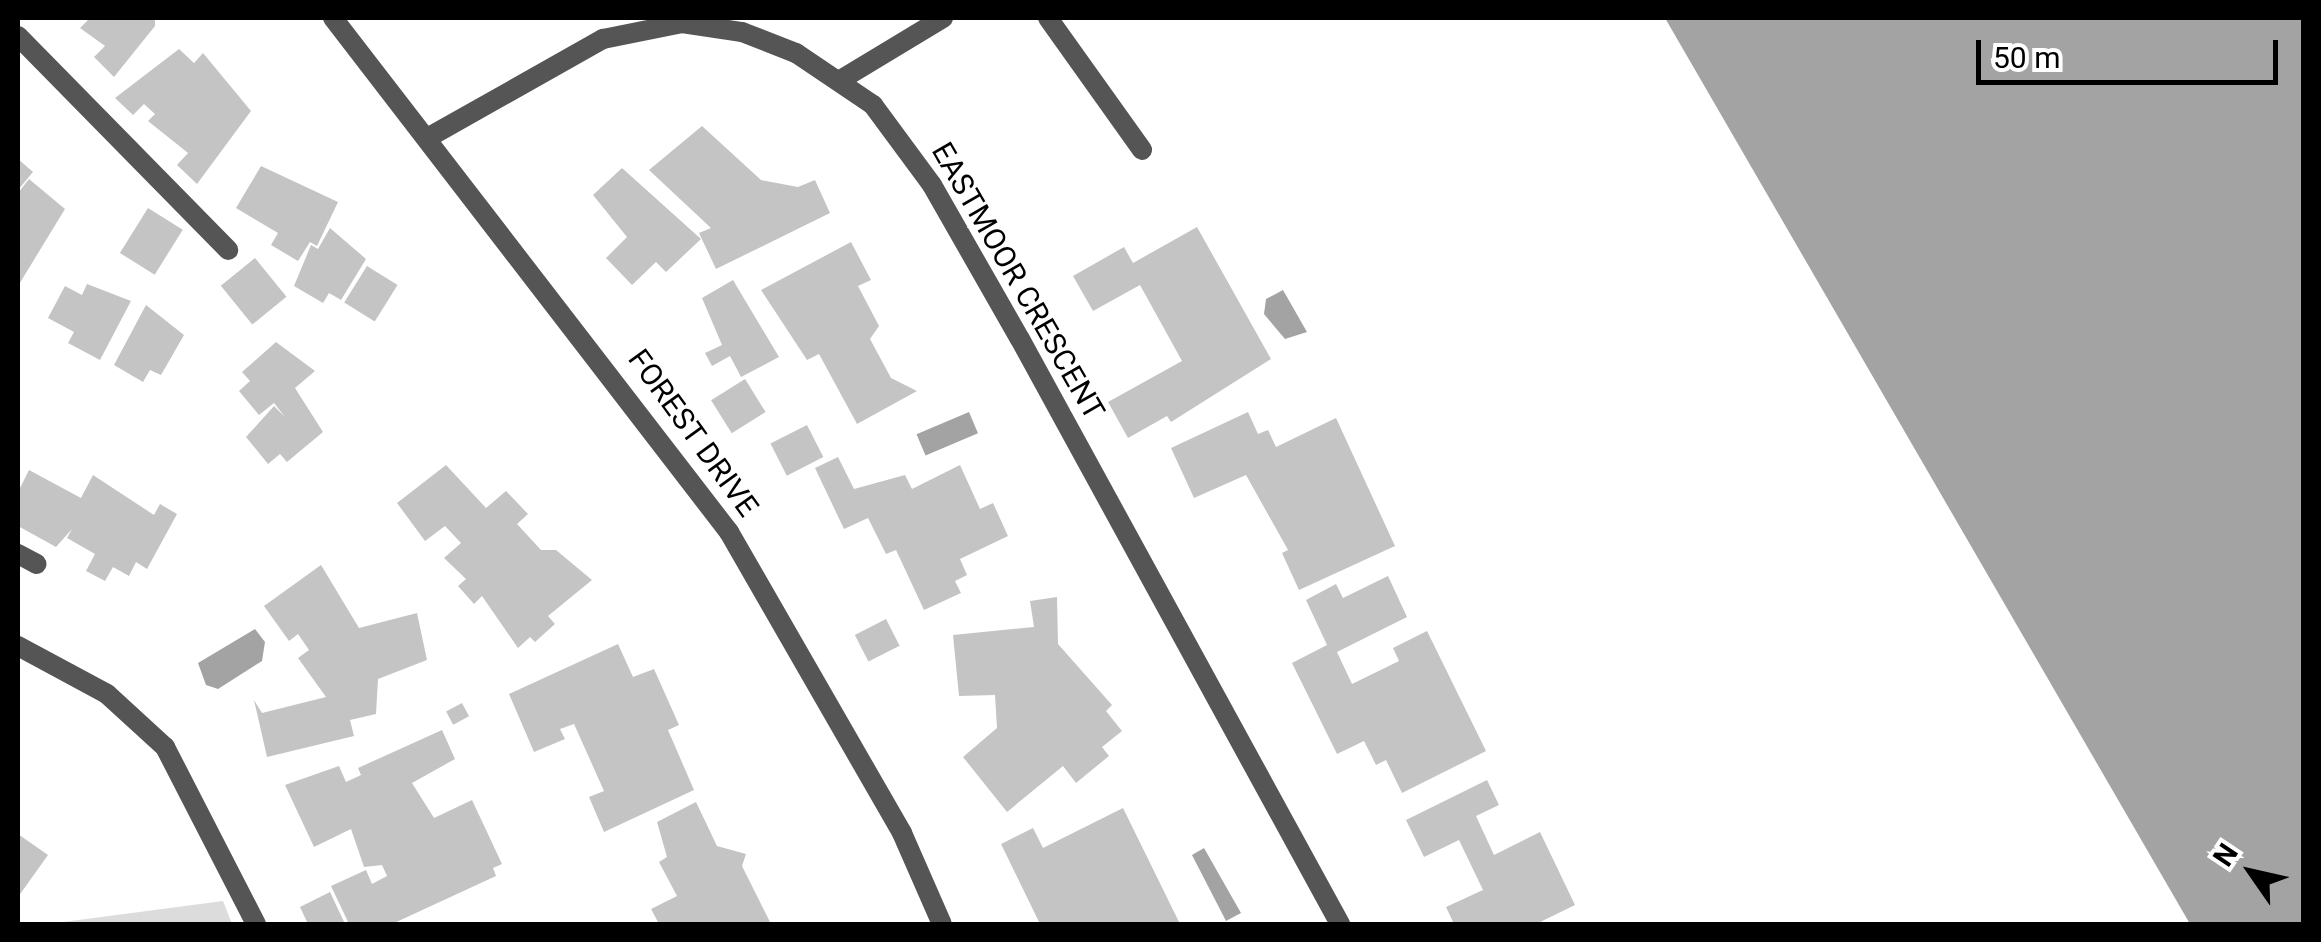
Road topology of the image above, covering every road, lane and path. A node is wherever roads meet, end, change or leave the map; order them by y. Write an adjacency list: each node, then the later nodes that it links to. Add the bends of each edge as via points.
1 (333, 18): 7 (street, FOREST DRIVE)
2 (944, 18): 6 (street)
3 (1048, 18): 8 (street)
4 (743, 25): 6 (street, EASTMOOR CRESCENT); 7 (street, EASTMOOR CRESCENT, via 682,23 603,39)
5 (18, 36): 9 (street)
6 (842, 80): 15 (street, EASTMOOR CRESCENT, via 901,138 932,185)
7 (429, 137): 14 (street, FOREST DRIVE, via 729,532 902,833)
8 (1142, 150)
9 (228, 250)
10 (18, 554): 11 (street)
11 (37, 564)
12 (18, 646): 13 (street, via 107,694 166,746)
13 (256, 924)
14 (942, 924)
15 (1340, 924)

